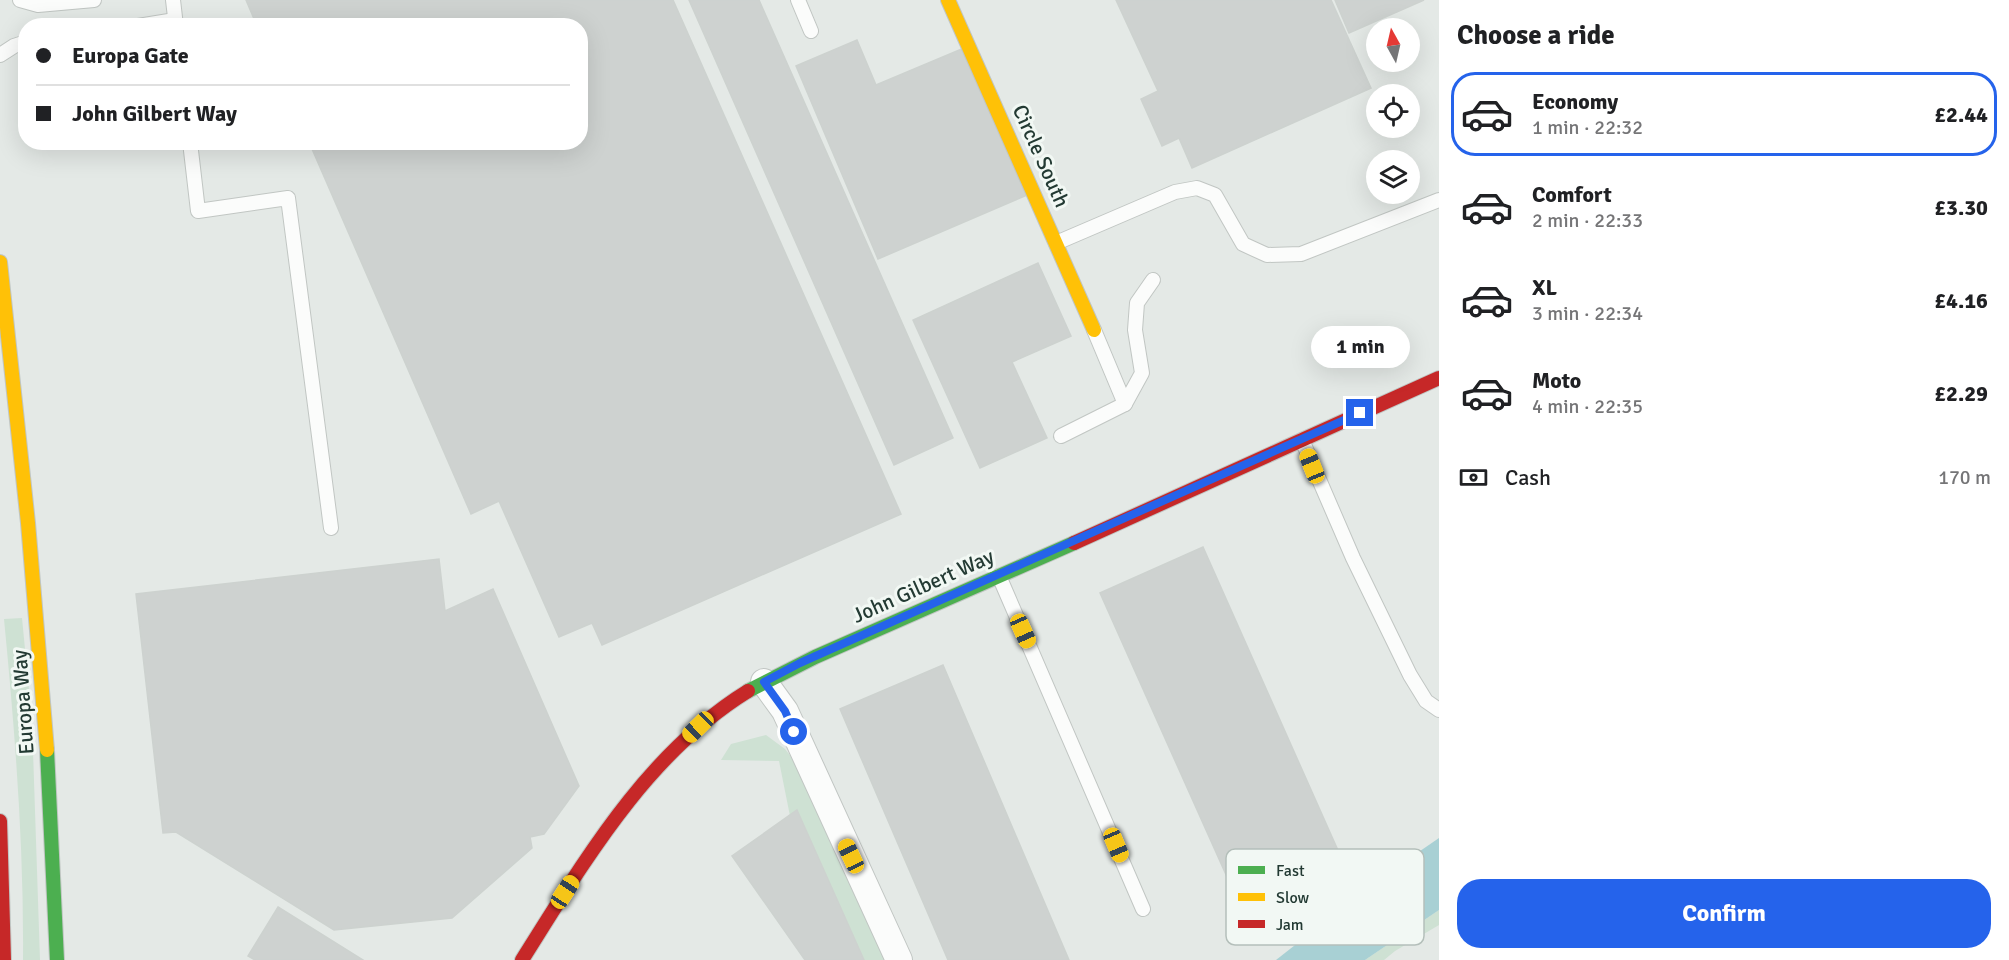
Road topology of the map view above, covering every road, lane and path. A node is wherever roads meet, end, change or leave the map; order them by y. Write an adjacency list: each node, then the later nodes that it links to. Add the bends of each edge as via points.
1 (20, 0): 2 (lane, via 38,5)
2 (94, 0)
3 (173, 0): 6 (lane)
4 (798, 0): 7 (lane)
5 (948, 0): 12 (street, Circle South)
6 (175, 18)
7 (811, 31)
8 (18, 45): 9 (lane)
9 (0, 55)
10 (191, 150): 22 (lane, via 198,211 288,198)
11 (1439, 200): 12 (lane, via 1301,254 1267,255 1243,243 1215,195 1197,188 1175,192)
12 (1056, 243): 15 (street, Circle South)
13 (0, 262): 20 (street, Europa Way)
14 (1153, 280): 17 (lane, via 1137,303 1135,330 1142,373)
15 (1094, 330): 17 (lane)
16 (1439, 378): 19 (street, John Gilbert Way)
17 (1125, 404): 18 (lane)
18 (1061, 436)
19 (1302, 440): 23 (street, John Gilbert Way); 25 (lane, via 1410,675 1426,701)
20 (27, 514): 21 (street); 29 (street, Europa Way, via 49,767)
21 (9, 516)
22 (331, 528)
23 (999, 576): 24 (street, John Gilbert Way); 27 (lane)
24 (764, 682): 30 (street, John Gilbert Way, via 734,699 665,759 603,834); 31 (street, via 785,711)
25 (1439, 710)
26 (0, 821): 28 (street)
27 (1143, 909)
28 (4, 960)
29 (57, 960)
30 (522, 960)
31 (899, 960)

